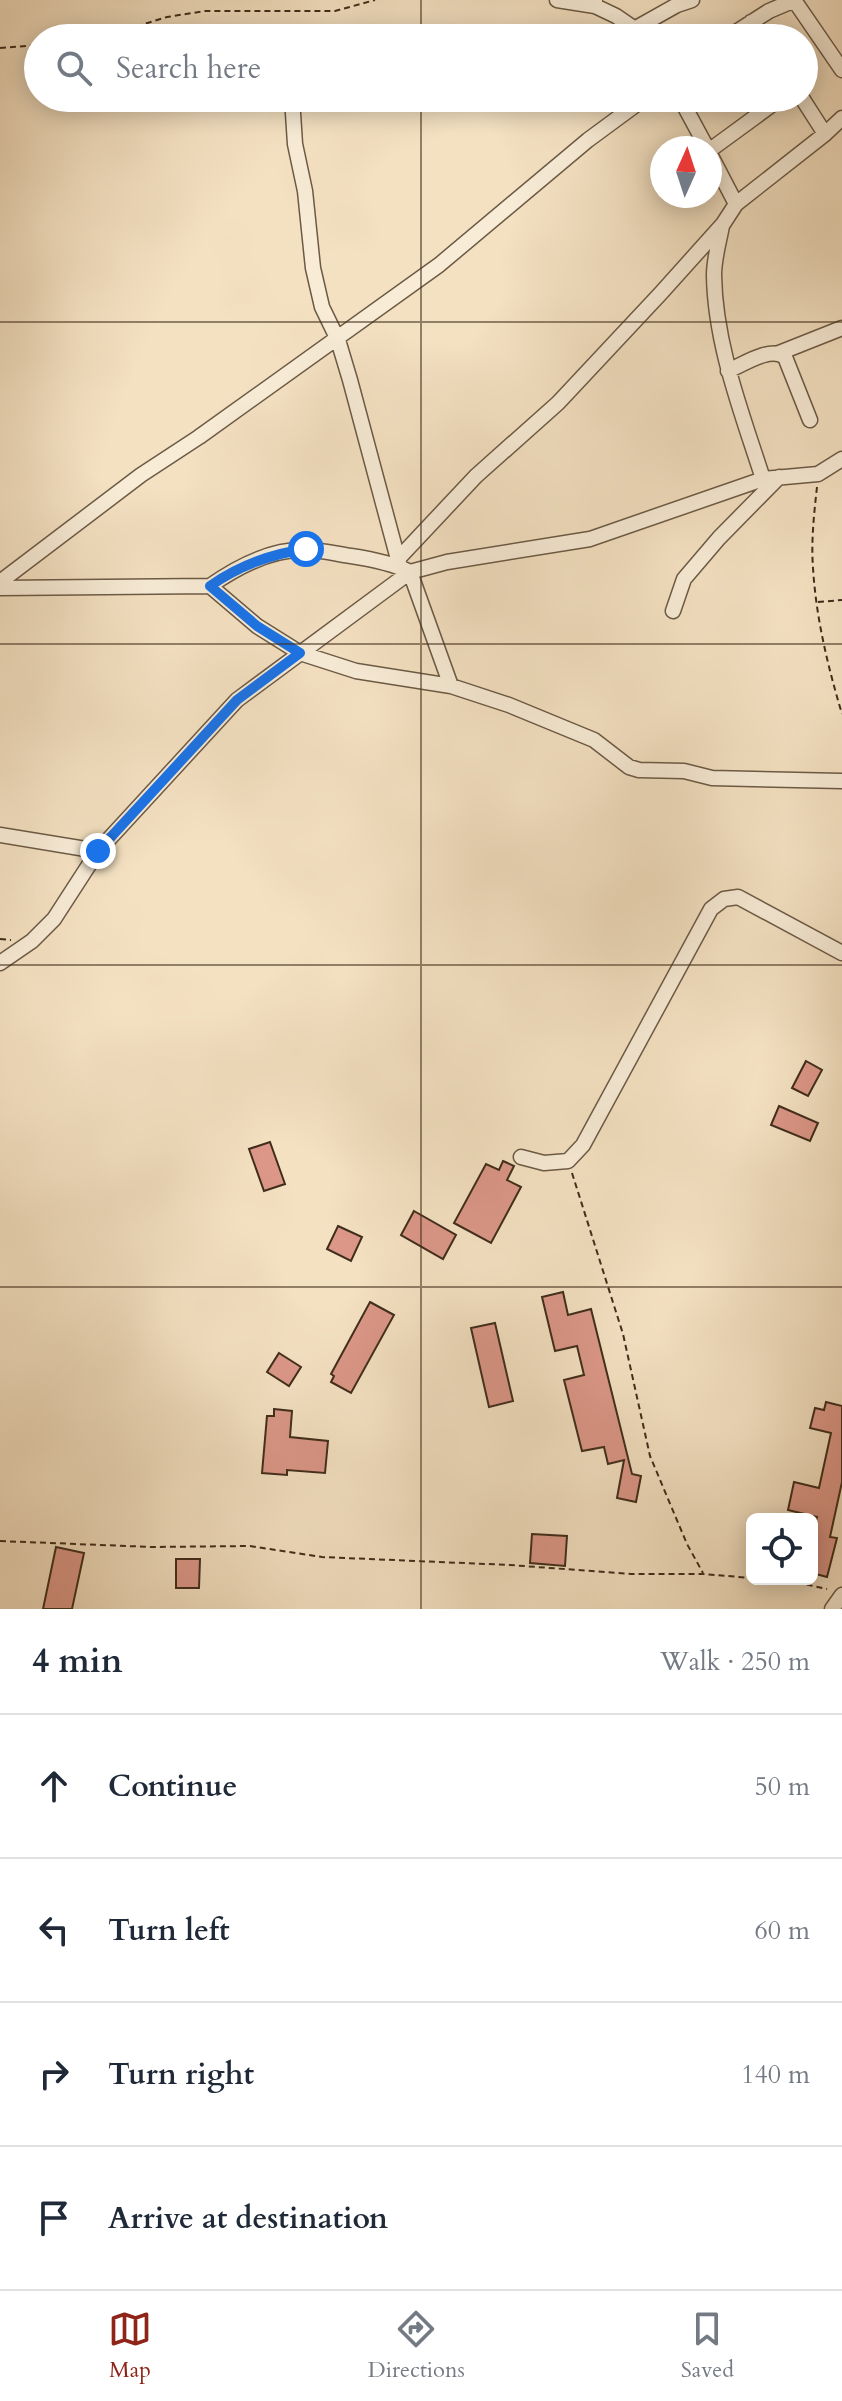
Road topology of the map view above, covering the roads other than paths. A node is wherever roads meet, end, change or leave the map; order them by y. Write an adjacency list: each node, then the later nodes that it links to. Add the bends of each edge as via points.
1 (557, 0): 4 (street)
2 (692, 0): 7 (street)
3 (794, 0): 5 (street); 9 (street)
4 (595, 3): 6 (street)
5 (751, 22): 8 (street)
6 (629, 24)
7 (643, 24)
8 (748, 24)
9 (810, 24)
10 (818, 35): 11 (street)
11 (842, 70)
12 (293, 112): 25 (street, via 313,268 322,307)
13 (626, 112): 25 (street)
14 (688, 112): 19 (street)
15 (762, 112): 20 (street)
16 (811, 112): 18 (street)
17 (842, 118): 18 (street)
18 (825, 134): 22 (street)
19 (701, 136)
20 (722, 141)
21 (722, 177): 22 (street)
22 (736, 204): 23 (street)
23 (723, 224): 27 (street, via 714,272); 32 (street, via 558,403 476,476)
24 (842, 328): 26 (street)
25 (338, 340): 32 (street); 33 (street, via 141,475)
26 (779, 353): 27 (street); 28 (street)
27 (728, 371): 31 (street)
28 (810, 420)
29 (842, 459): 30 (street, via 818,474)
30 (779, 477): 31 (street); 35 (street, via 684,579)
31 (763, 479): 32 (street, via 590,539)
32 (403, 566): 34 (street, via 306,549 280,552 233,570); 36 (street); 37 (street)
33 (0, 585): 34 (street)
34 (210, 586): 36 (street, via 257,626)
35 (673, 611)
36 (300, 653): 37 (street, via 356,671); 40 (street, via 237,700)
37 (451, 686): 38 (street, via 594,740 639,770 712,778)
38 (842, 781)
39 (0, 835): 40 (street)
40 (98, 851): 42 (street, via 54,919)
41 (842, 953): 43 (street, via 738,897 724,899 711,909 583,1145 568,1161 544,1163)
42 (0, 963)
43 (521, 1157)
44 (836, 1592): 45 (street)
45 (832, 1609)

